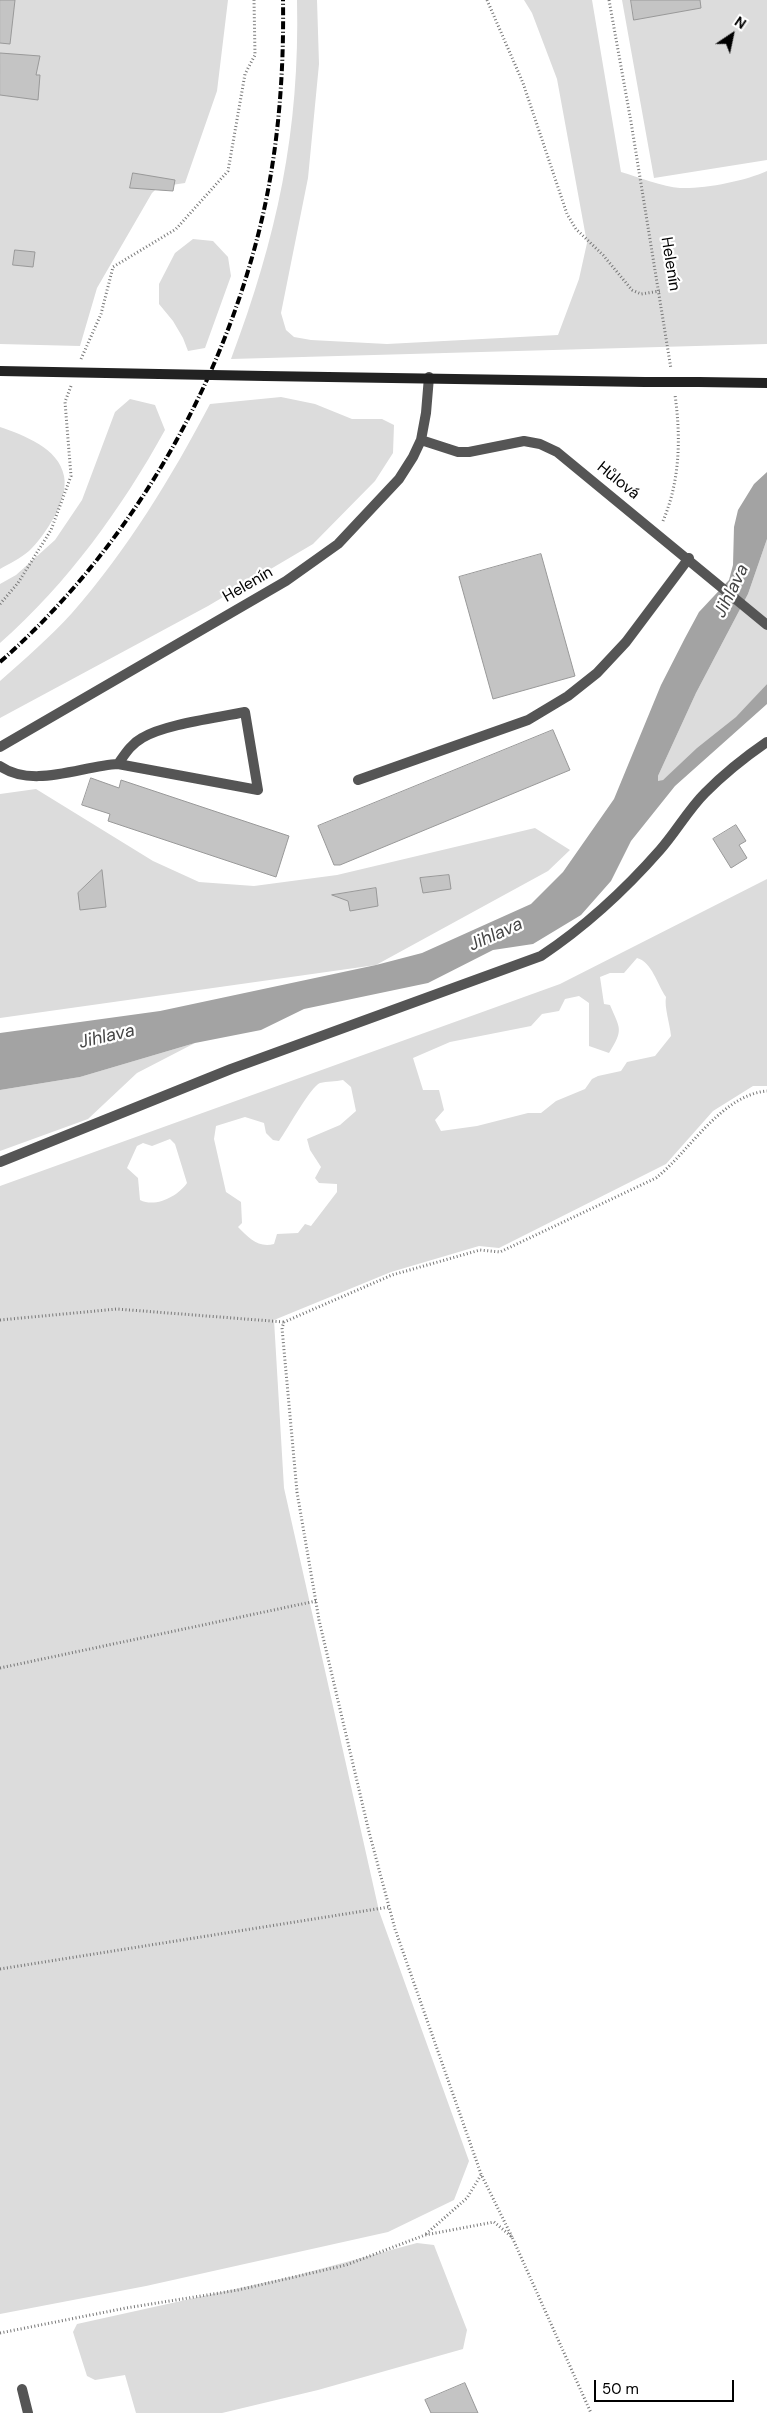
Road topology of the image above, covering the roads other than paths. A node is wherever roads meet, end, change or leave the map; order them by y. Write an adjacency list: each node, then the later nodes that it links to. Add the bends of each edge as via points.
1 (0, 371): 2 (main road, bridge)
2 (429, 377): 3 (main road, bridge); 4 (street, Helenín)
3 (767, 384)
4 (421, 440): 5 (street, Hůlová, via 458,452 524,441 540,444 557,452); 8 (street, Helenín, via 399,479 338,544 286,581)
5 (689, 558): 6 (street, Hůlová); 11 (street, via 626,642 597,673 568,696 528,720)
6 (767, 625)
7 (767, 742): 12 (street, via 704,794 662,849 609,904 541,956 231,1069)
8 (0, 747)
9 (118, 764): 9 (street, via 193,778 258,790 245,712 164,729 142,738 129,748); 10 (street, via 43,777 18,776)
10 (0, 766)
11 (358, 780)
12 (0, 1162)
13 (22, 2389): 14 (street)
14 (28, 2413)

